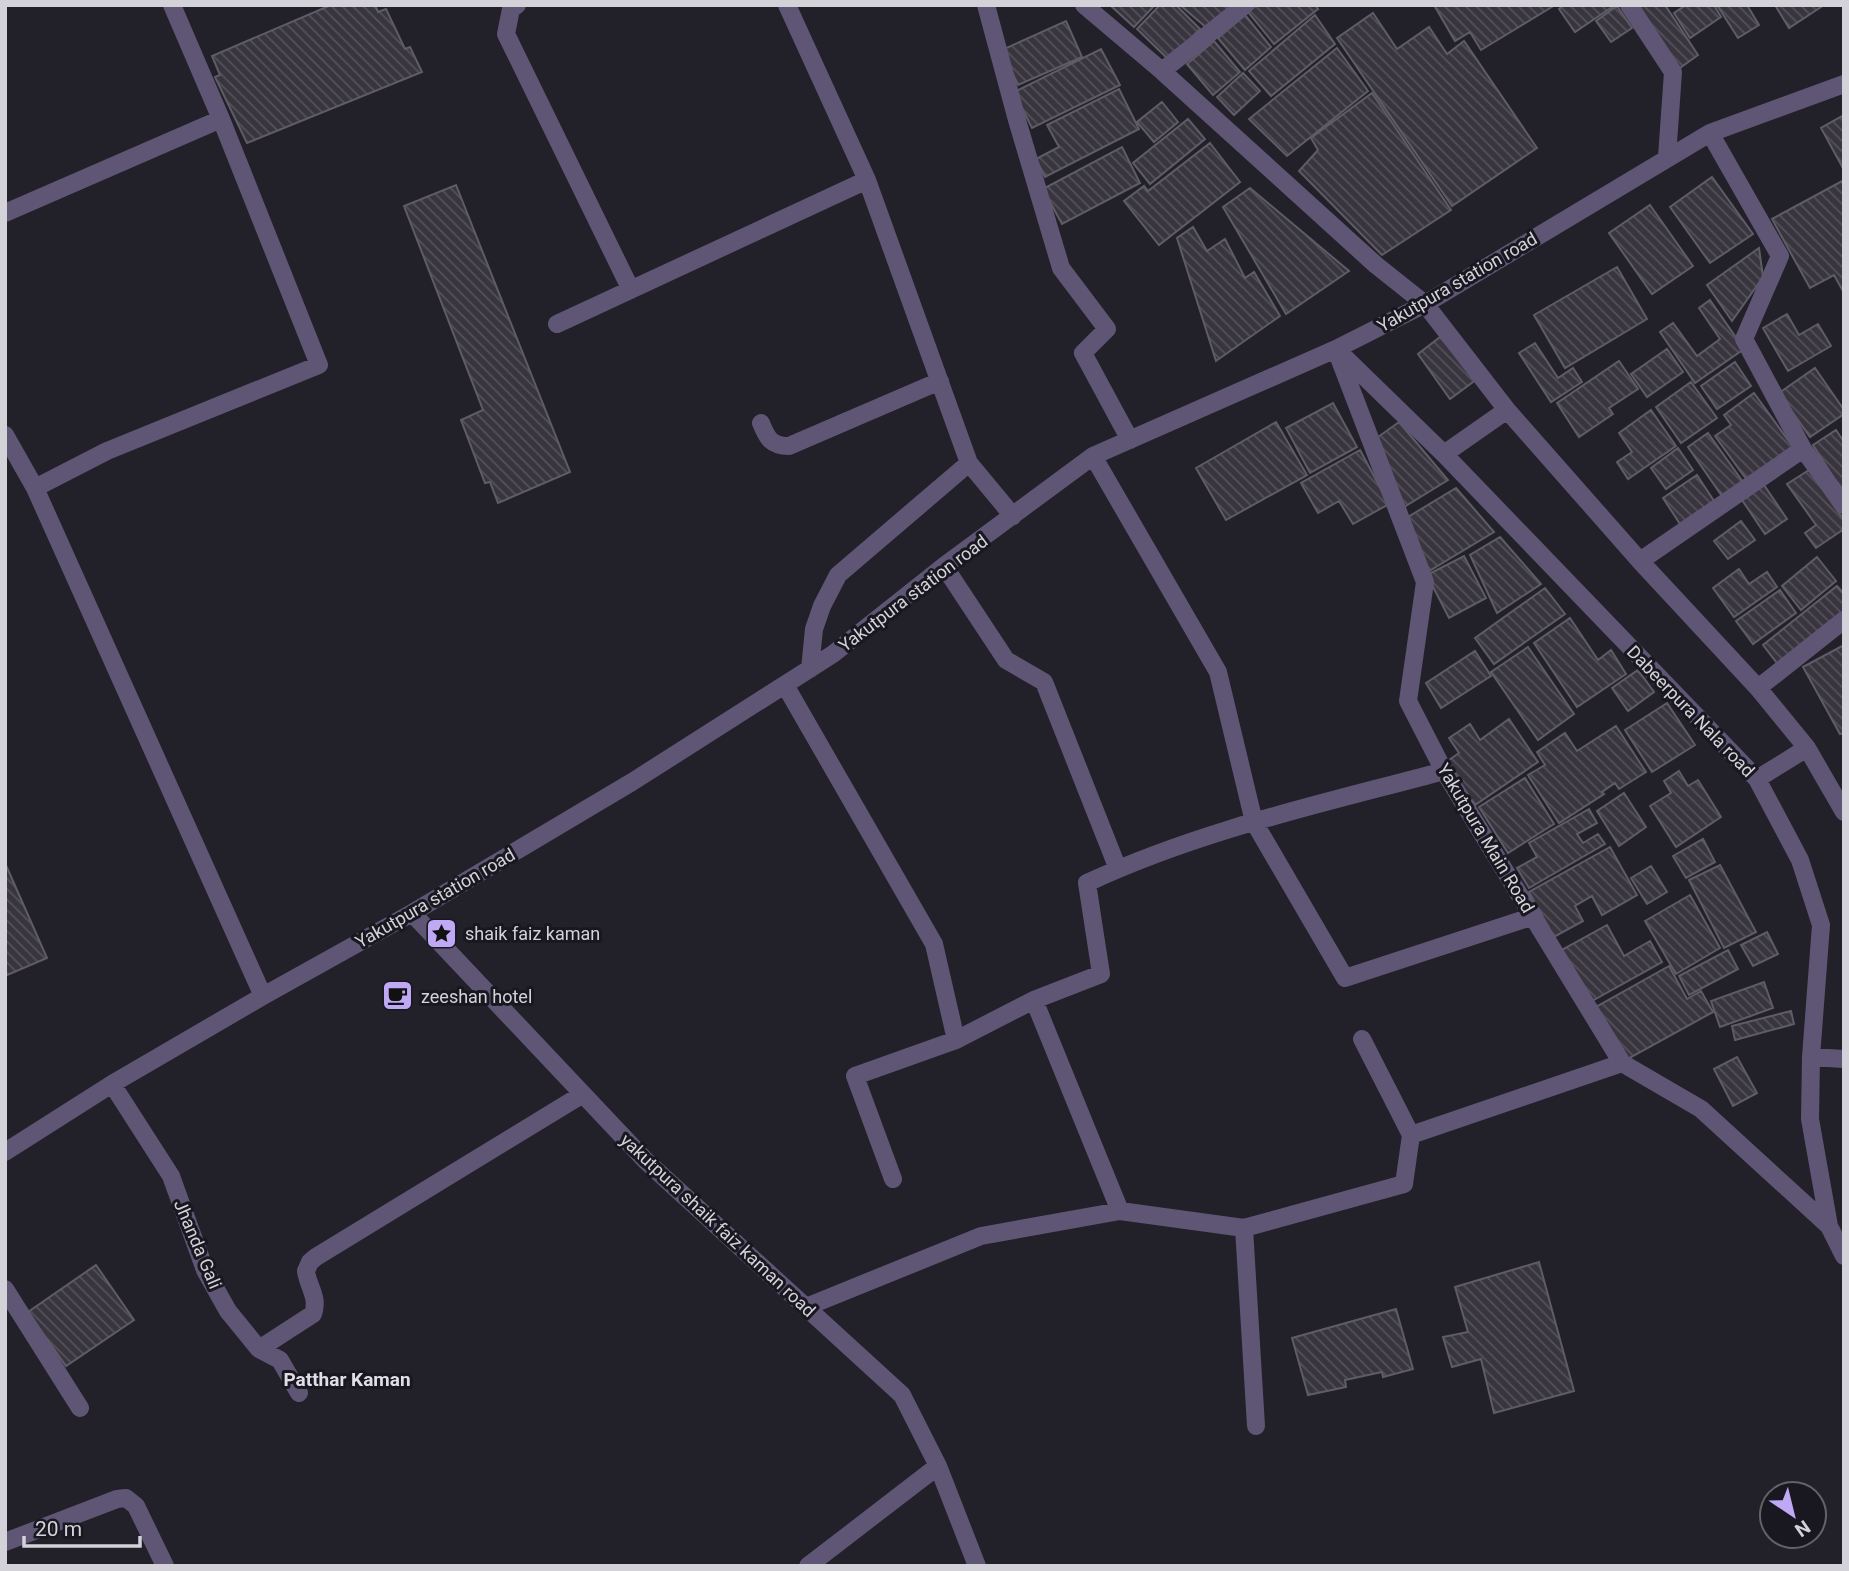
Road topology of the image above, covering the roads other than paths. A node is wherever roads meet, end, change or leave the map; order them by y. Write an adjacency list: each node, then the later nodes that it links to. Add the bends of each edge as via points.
1 (172, 5): 10 (street)
2 (517, 5): 15 (street, via 511,9 506,34)
3 (787, 5): 13 (street)
4 (986, 5): 23 (street, via 1061,268 1107,329 1083,353)
5 (1084, 5): 8 (street)
6 (1245, 5): 8 (street)
7 (1629, 5): 12 (street, via 1673,72)
8 (1162, 71): 16 (street)
9 (1844, 84): 11 (street, Yakutpura station road)
10 (221, 119): 14 (street); 28 (street, via 319,365 107,451)
11 (1710, 133): 12 (street, Yakutpura station road); 24 (street, via 1780,256 1744,338)
12 (1667, 157): 16 (street, Yakutpura station road)
13 (867, 180): 15 (street); 19 (street)
14 (5, 213)
15 (631, 290): 17 (street)
16 (1425, 304): 18 (street, Yakutpura station road); 20 (street)
17 (557, 324)
18 (1336, 349): 23 (street, Yakutpura station road); 25 (street, Dabeerpura Nala road); 38 (street, Yakutpura Main Road, via 1424,582 1408,701)
19 (940, 382): 21 (street, via 789,446 768,439); 27 (street)
20 (1507, 410): 25 (street); 31 (street)
21 (761, 423)
22 (5, 435): 28 (street)
23 (1130, 440): 26 (street, Yakutpura station road)
24 (1803, 449): 29 (street); 31 (street)
25 (1444, 454): 39 (street, Dabeerpura Nala road)
26 (1093, 456): 30 (street, Yakutpura station road); 41 (street, via 1218,672)
27 (969, 463): 30 (street); 34 (street, via 838,575 814,629)
28 (35, 488): 45 (street)
29 (1844, 505)
30 (1013, 516): 32 (street, Yakutpura station road)
31 (1640, 561): 36 (street)
32 (944, 566): 34 (street, Yakutpura station road); 42 (street, via 1006,660 1044,682)
33 (1844, 621): 36 (street)
34 (810, 669): 35 (street, Yakutpura station road)
35 (785, 684): 43 (street, Yakutpura station road); 48 (street, via 934,944)
36 (1758, 688): 37 (street)
37 (1807, 748): 39 (street); 40 (street)
38 (1444, 771): 41 (street); 44 (street, Yakutpura Main Road)
39 (1757, 779): 49 (street, Dabeerpura Nala road, via 1800,860 1821,925)
40 (1844, 812)
41 (1254, 822): 42 (street); 44 (street, via 1345,978)
42 (1118, 869): 46 (street, via 1087,883 1101,974)
43 (412, 913): 45 (street, Yakutpura station road); 53 (street, yakutpura shaik faiz kaman road)
44 (1534, 916): 51 (street, Yakutpura Main Road)
45 (263, 996): 52 (street, Yakutpura station road)
46 (1034, 1000): 48 (street); 57 (street)
47 (1362, 1039): 54 (street)
48 (956, 1040): 56 (street, via 855,1076)
49 (1811, 1057): 50 (street); 58 (street, Dabeerpura Nala road, via 1810,1119)
50 (1844, 1059)
51 (1622, 1063): 54 (street); 58 (street, Yakutpura Main Road, via 1701,1109)
52 (112, 1084): 55 (street, Yakutpura station road); 63 (street, Jhanda Gali, via 171,1176 205,1270)
53 (583, 1094): 62 (street, yakutpura shaik faiz kaman road, via 646,1161); 63 (street, via 316,1257 306,1270 315,1298 313,1314)
54 (1411, 1135): 59 (street, via 1404,1184)
55 (5, 1152)
56 (893, 1179)
57 (1119, 1211): 59 (street); 62 (street, via 981,1236)
58 (1829, 1226): 60 (street, Dabeerpura Nala road)
59 (1244, 1228): 66 (street)
60 (1844, 1256)
61 (5, 1289): 65 (street)
62 (807, 1307): 67 (street, yakutpura shaik faiz kaman road, via 902,1395)
63 (259, 1349): 64 (street, Jhanda Gali, via 280,1360)
64 (299, 1393)
65 (80, 1408)
66 (1256, 1426)
67 (938, 1466): 70 (street); 71 (street, yakutpura shaik faiz kaman road)
68 (5, 1542): 69 (street, via 126,1498 136,1506)
69 (165, 1566)
70 (808, 1566)
71 (976, 1566)

